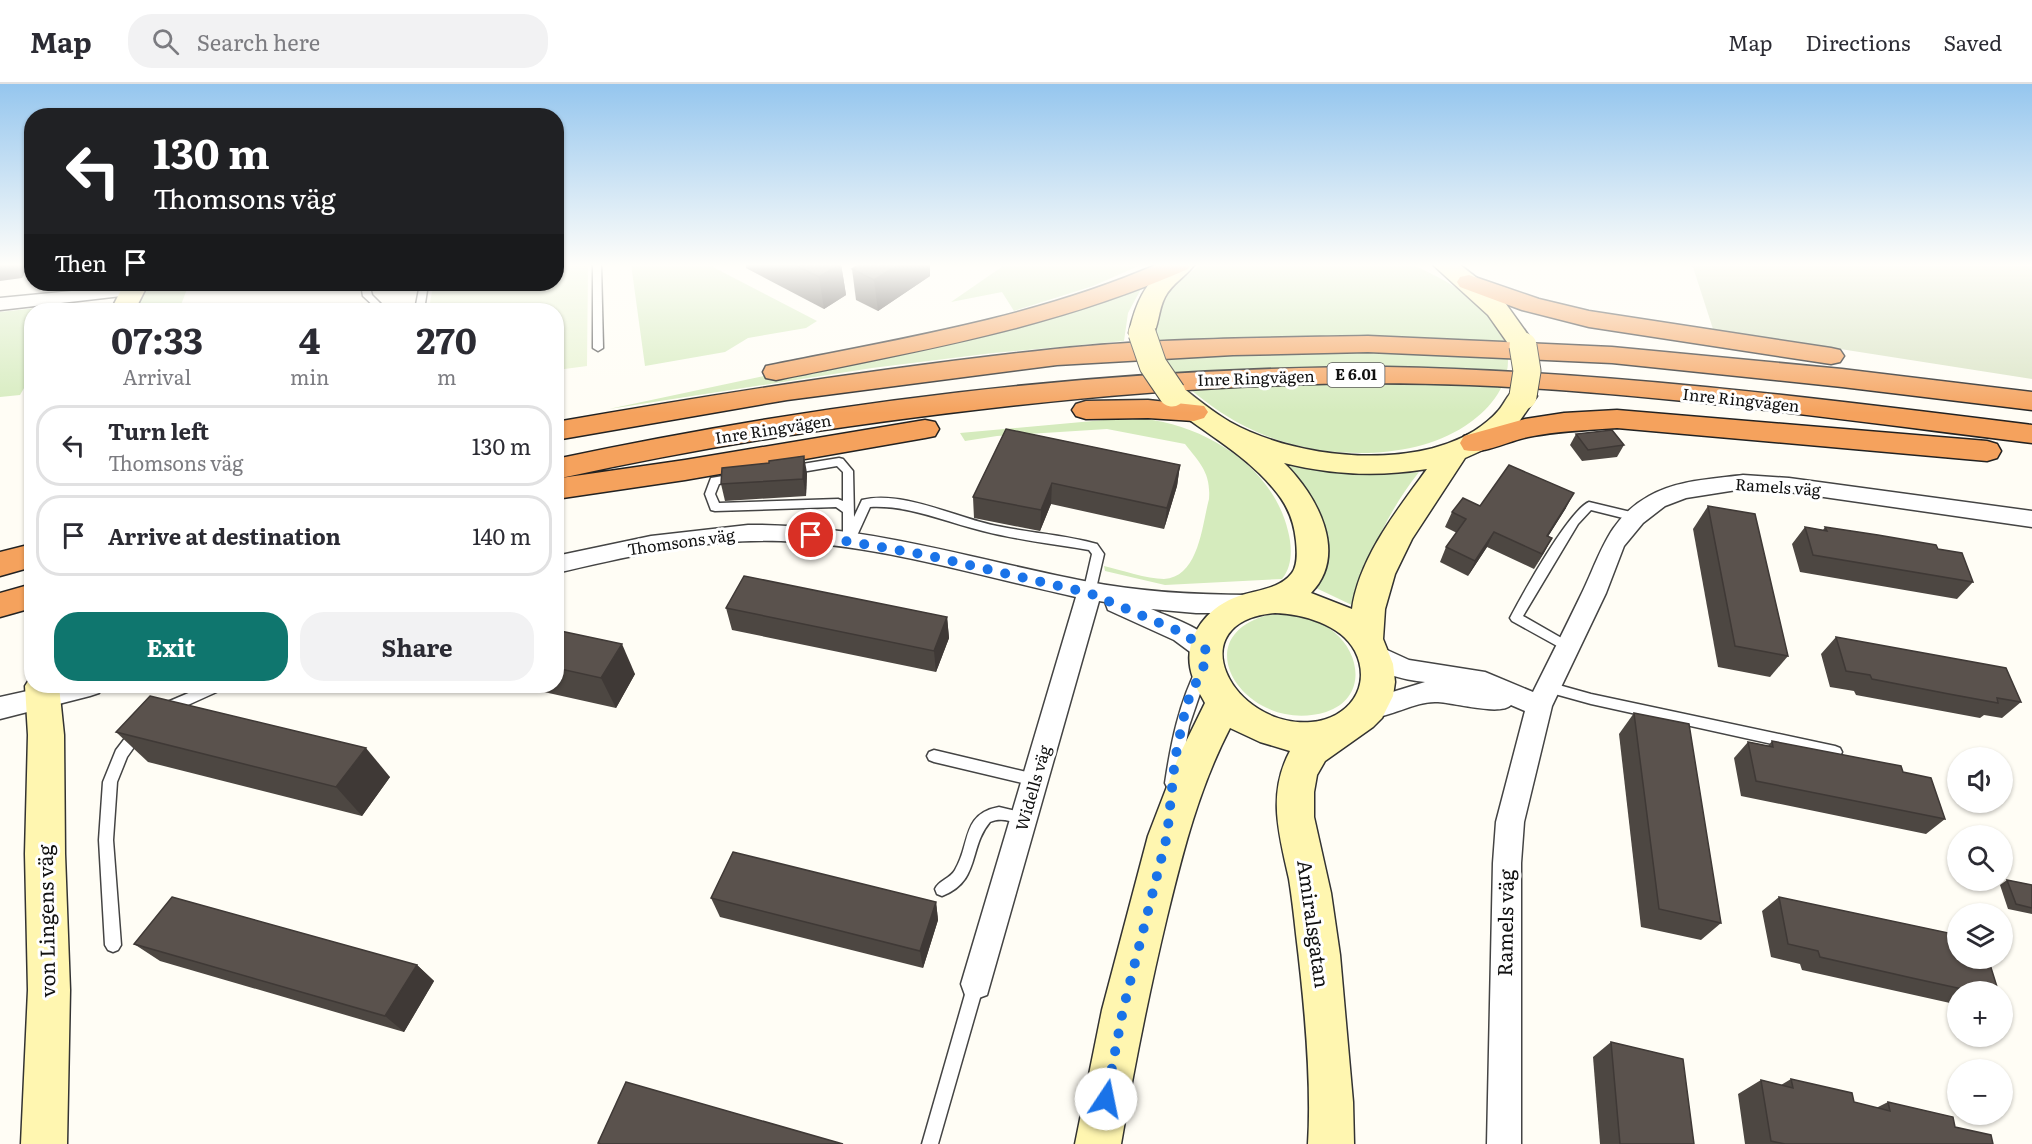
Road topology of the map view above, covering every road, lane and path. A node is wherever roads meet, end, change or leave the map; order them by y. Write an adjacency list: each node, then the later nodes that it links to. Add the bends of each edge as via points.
1 (598, 313): 6 (lane)
2 (1042, 313): 9 (highway)
3 (1145, 313): 10 (main road, bridge, via 1142,333 1146,353 1172,393)
4 (1500, 313): 16 (main road, bridge, via 1523,346 1527,371 1522,396 1505,422)
5 (1566, 313): 7 (highway)
6 (598, 348)
7 (2032, 385)
8 (2032, 400): 9 (highway, Inre Ringvägen / E 6.01, via 1612,355 1368,344 1057,357)
9 (672, 401): 11 (highway, Inre Ringvägen / E 6.01)
10 (1194, 412): 14 (main road); 18 (highway, via 1107,408)
11 (608, 415): 12 (highway); 13 (highway, Inre Ringvägen / E 6.01)
12 (564, 421)
13 (564, 429)
14 (1221, 429): 16 (main road, via 1276,451 1337,464 1419,461); 33 (main road, via 1268,464 1294,493 1309,520 1312,568 1306,579 1296,590)
15 (2032, 434): 18 (highway, Inre Ringvägen / E 6.01, via 1613,386 1376,375 1242,377 1066,391 858,415)
16 (1464, 448): 17 (highway, via 1525,428 1617,419); 35 (main road, via 1420,499 1384,564 1371,593)
17 (2032, 455)
18 (683, 457): 20 (highway)
19 (564, 468): 20 (highway)
20 (613, 468): 23 (highway)
21 (783, 471): 24 (lane, via 839,462 848,471)
22 (749, 476): 24 (lane, via 716,481 710,494 715,507 838,503)
23 (564, 486)
24 (848, 510): 27 (lane)
25 (1635, 517): 26 (street, Ramels väg, via 1657,501 1682,491 1743,482); 36 (street, Ramels väg, via 1614,543); 36 (lane, via 1589,506 1574,521 1516,618)
26 (2032, 519)
27 (849, 540): 29 (street, Thomsons väg, via 762,533 691,537); 31 (street, Thomsons väg); 31 (lane, via 866,503 884,501 916,507 970,524 1093,547 1098,554)
28 (24, 557): 30 (highway)
29 (564, 563)
30 (0, 564)
31 (1089, 593): 33 (street, Thomsons väg, via 1226,606); 37 (street, Thomsons väg, via 1183,633); 47 (street, Widells väg)
32 (24, 599): 34 (highway)
33 (1263, 602): 35 (main road, via 1307,604 1330,613 1348,623); 37 (main road, via 1233,612 1216,627)
34 (0, 605)
35 (1370, 646): 41 (street, via 1401,669 1468,677); 44 (main road, via 1378,682 1374,699)
36 (1568, 647): 41 (street, Ramels väg)
37 (1206, 656): 42 (main road, via 1212,684); 49 (lane, via 1183,720)
38 (39, 693): 43 (street)
39 (42, 693): 53 (main road, von Lingens väg, via 49,990)
40 (200, 693): 51 (lane, via 165,708 143,726 121,754 110,782 106,840)
41 (1544, 696): 44 (street, via 1435,691 1415,694); 45 (lane, via 1591,699); 57 (street, Ramels väg, via 1518,784 1506,863)
42 (1223, 700): 44 (main road, via 1251,722 1286,735 1325,735); 49 (main road)
43 (0, 708)
44 (1358, 718): 56 (main road, Amiralsgatan, via 1310,751 1299,771 1295,795 1294,814 1311,891 1321,965)
45 (1835, 752)
46 (934, 756): 47 (lane)
47 (1035, 780): 48 (street, Widells väg)
48 (1024, 818): 50 (lane, via 997,812 986,818 973,835 965,868 955,883); 52 (street, Widells väg)
49 (1167, 836): 55 (main road, via 1123,1010)
50 (942, 889)
51 (113, 945)
52 (976, 984): 54 (lane)
53 (44, 1144)
54 (930, 1144)
55 (1098, 1144)
56 (1331, 1144)
57 (1504, 1144)

